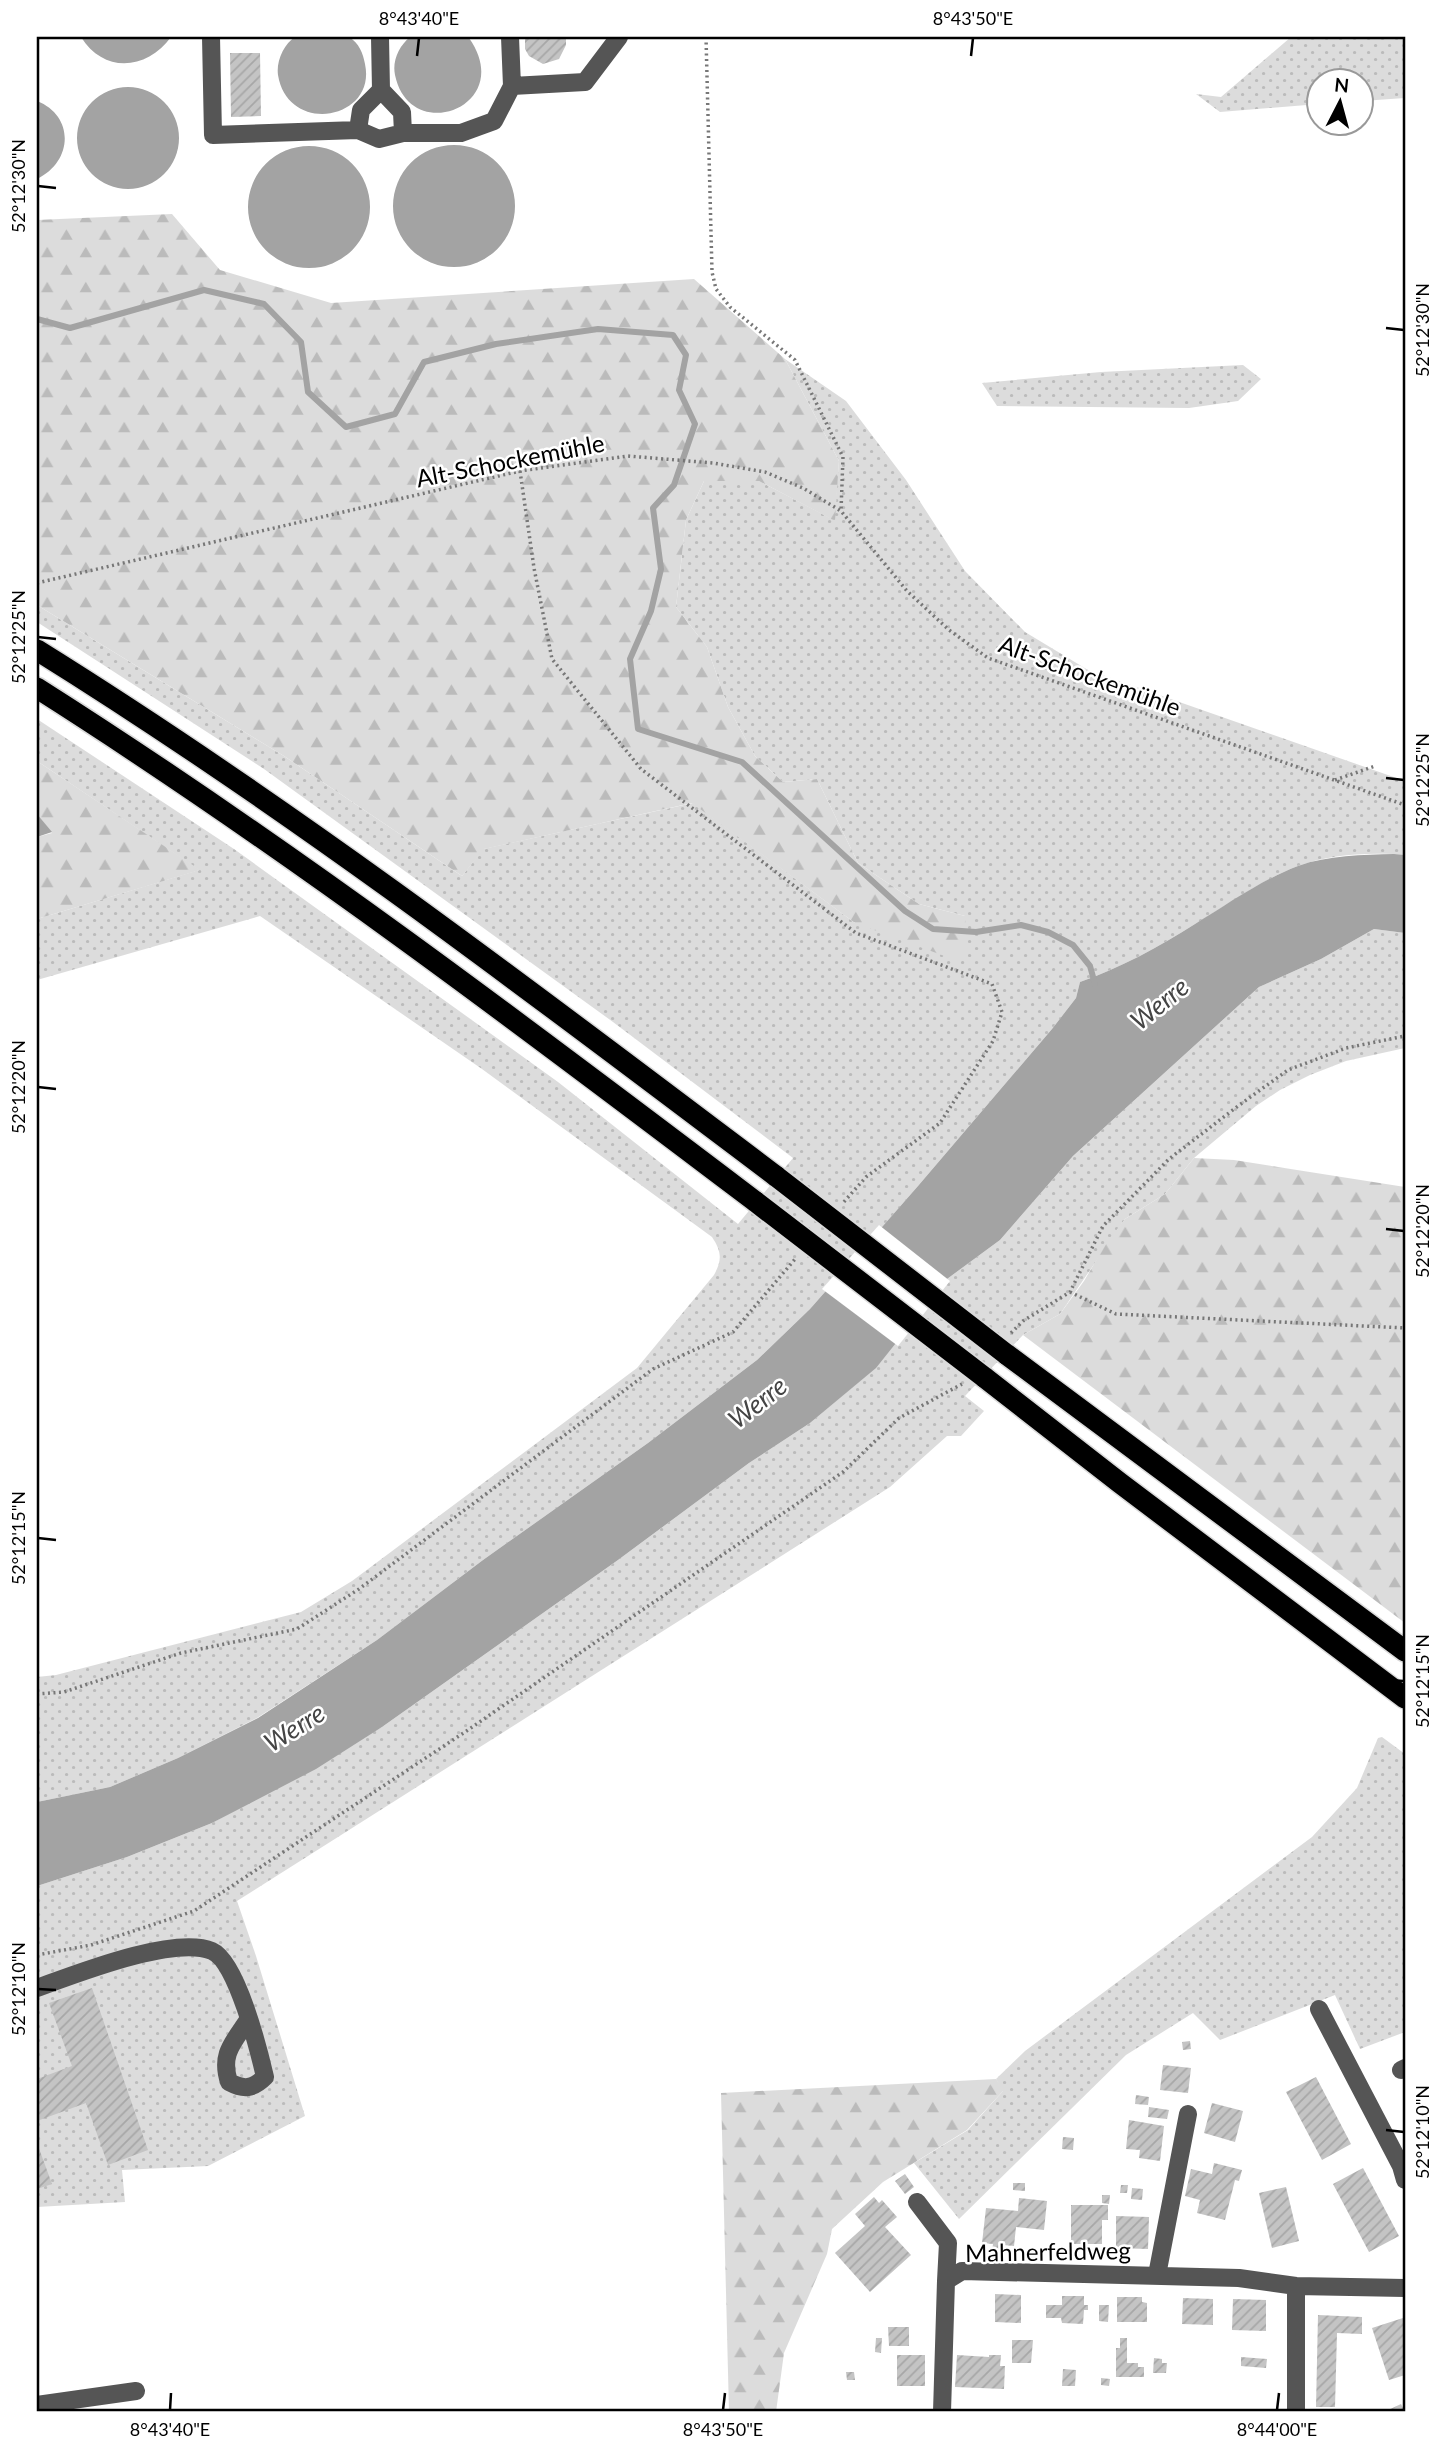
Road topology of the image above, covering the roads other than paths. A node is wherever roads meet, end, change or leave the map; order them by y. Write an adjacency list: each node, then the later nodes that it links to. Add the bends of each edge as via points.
1 (211, 37): 7 (street, via 213,135)
2 (380, 37): 6 (street)
3 (510, 37): 5 (street)
4 (619, 37): 5 (street, via 585,82)
5 (512, 86): 8 (street, via 494,121 461,133)
6 (381, 90): 7 (street, via 361,110); 8 (street, via 402,112)
7 (358, 130): 8 (street, via 379,139)
8 (403, 133)
9 (37, 650): 11 (highway, bridge, via 321,840 556,1010)
10 (37, 688): 12 (highway, bridge, via 171,775 541,1039)
11 (1405, 1651)
12 (1405, 1698)
13 (37, 1988): 15 (street, via 177,1947 213,1951 231,1970)
14 (1319, 2009): 17 (street)
15 (248, 2020)
16 (1188, 2114): 19 (street, Mahnerfeldweg)
17 (1405, 2180)
18 (917, 2202): 20 (street, via 948,2243)
19 (1157, 2274): 20 (street, Mahnerfeldweg, via 962,2271); 21 (street, Mahnerfeldweg)
20 (946, 2281): 25 (street, Mahnerfeldweg)
21 (1296, 2286): 22 (street, Mahnerfeldweg); 26 (street)
22 (1405, 2288)
23 (136, 2391): 24 (street)
24 (37, 2405)
25 (942, 2412)
26 (1296, 2412)

